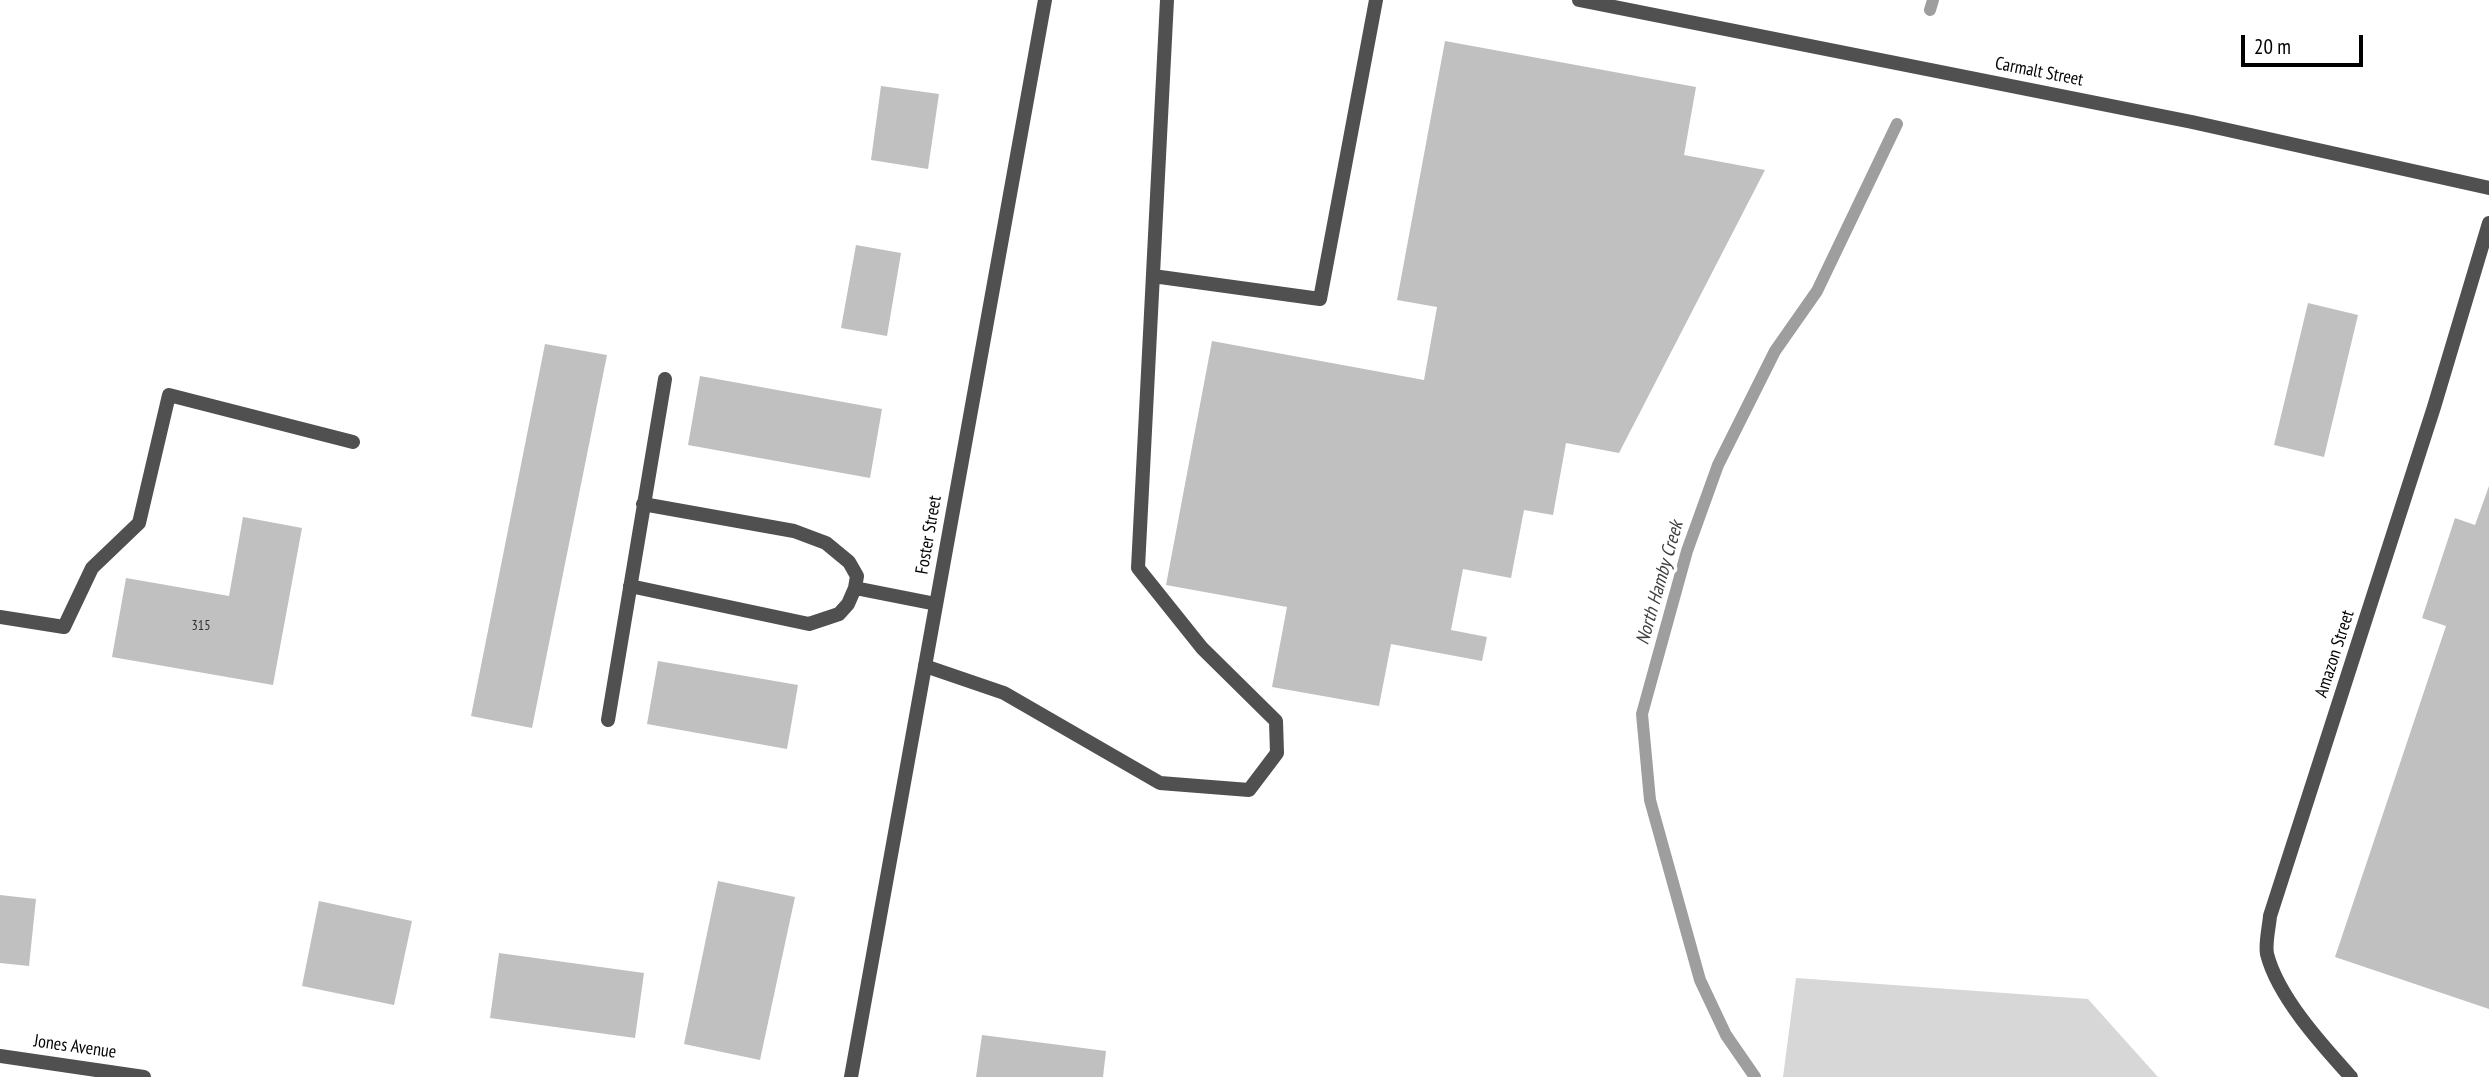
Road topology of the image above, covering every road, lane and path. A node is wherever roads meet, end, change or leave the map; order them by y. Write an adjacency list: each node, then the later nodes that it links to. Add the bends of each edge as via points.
1 (1045, 0): 13 (street, Foster Street)
2 (1167, 0): 7 (street)
3 (1376, 0): 7 (street, via 1321,299)
4 (1579, 0): 5 (street, Carmalt Street, via 2192,122)
5 (2489, 188)
6 (2489, 223): 20 (street, Amazon Street, via 2270,916 2266,952 2276,980)
7 (1153, 276): 15 (street, via 1138,568 1202,648 1276,721 1277,753 1249,790 1160,783 1004,693)
8 (665, 379): 10 (street)
9 (353, 442): 14 (street, via 169,395 139,523 92,568 64,627)
10 (643, 504): 11 (street); 12 (street, via 794,531 826,543 849,562 857,576)
11 (629, 586): 12 (street, via 809,624 839,614); 16 (street)
12 (855, 588): 13 (street)
13 (936, 604): 15 (street, Foster Street)
14 (0, 617)
15 (925, 666): 19 (street, Foster Street)
16 (608, 720)
17 (0, 1056): 18 (street, Jones Avenue)
18 (144, 1077)
19 (851, 1077)
20 (2351, 1077)

